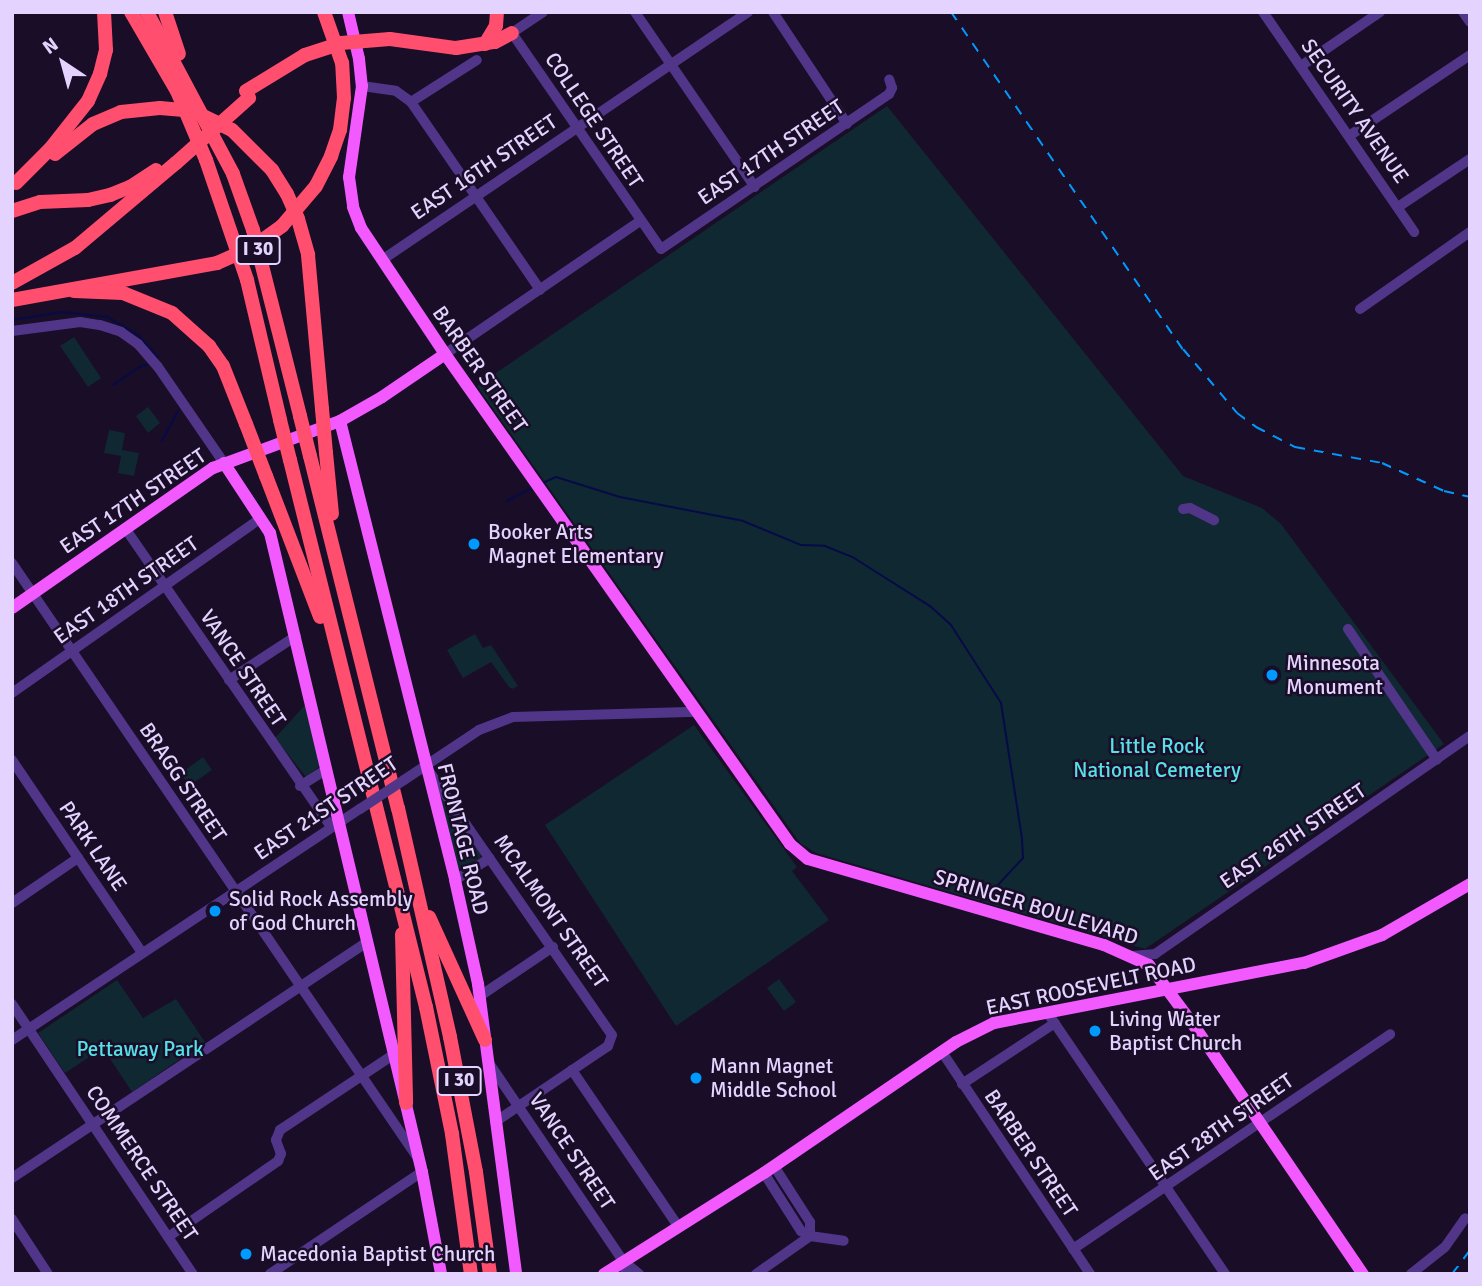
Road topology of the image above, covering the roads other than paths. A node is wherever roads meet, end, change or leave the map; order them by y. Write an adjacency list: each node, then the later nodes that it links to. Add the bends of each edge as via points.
1 (104, 12): 32 (highway, via 106,50 88,101 50,149)
2 (124, 12): 25 (highway)
3 (131, 12): 25 (highway, I 30)
4 (147, 12): 25 (highway, I 30)
5 (165, 12): 25 (highway)
6 (324, 12): 43 (highway, bridge, via 342,63 340,130 316,186 282,226 253,247 217,263)
7 (348, 12): 24 (main road, BARBER STREET)
8 (543, 12): 17 (street)
9 (635, 12): 21 (street)
10 (748, 12): 21 (street, EAST 16TH STREET)
11 (773, 12): 27 (street)
12 (1263, 12): 22 (street, SECURITY AVENUE)
13 (1380, 12): 22 (street)
14 (1463, 12): 16 (street)
15 (496, 13): 17 (main road, COLLEGE STREET); 18 (highway, via 496,26)
16 (1470, 22)
17 (512, 33): 18 (highway); 28 (street, COLLEGE STREET)
18 (485, 44): 30 (highway, bridge, via 456,48 390,39 341,43 305,55 247,95)
19 (1470, 55): 29 (street)
20 (477, 60): 26 (street)
21 (670, 64): 28 (street, EAST 16TH STREET); 33 (street)
22 (1301, 66): 29 (street, SECURITY AVENUE)
23 (889, 79): 27 (street, EAST 17TH STREET, via 889,94)
24 (362, 86): 26 (street, via 391,90); 41 (main road, BARBER STREET, via 350,191 361,228)
25 (184, 91): 56 (highway, I 30, bridge, via 233,174 253,230); 64 (highway, I 30, bridge, via 247,280)
26 (411, 102): 34 (street)
27 (847, 124): 33 (street, EAST 17TH STREET)
28 (576, 128): 34 (street, EAST 16TH STREET); 37 (street, COLLEGE STREET)
29 (1349, 136): 35 (street, SECURITY AVENUE)
30 (174, 159): 36 (highway, via 110,195 40,202); 42 (highway, via 75,248)
31 (1470, 159): 35 (street)
32 (14, 184): 56 (highway, bridge, via 93,124 121,112 160,108 193,111 232,130 272,170 298,219 308,255)
33 (755, 187): 40 (street, EAST 17TH STREET)
34 (475, 197): 41 (street, EAST 16TH STREET); 44 (street)
35 (1398, 206): 38 (street, SECURITY AVENUE)
36 (12, 211)
37 (640, 221): 40 (street, COLLEGE STREET); 44 (street, EAST 17TH STREET)
38 (1414, 232)
39 (1470, 232): 46 (street)
40 (661, 249)
41 (382, 260): 48 (main road, BARBER STREET)
42 (12, 283)
43 (74, 290): 45 (highway); 64 (highway, bridge, via 123,293 172,313 209,346 223,366)
44 (540, 290): 48 (street, EAST 17TH STREET)
45 (12, 300)
46 (1360, 309)
47 (12, 331): 50 (street, via 80,322 121,332 158,367)
48 (445, 354): 49 (main road, EAST 17TH STREET); 66 (main road, BARBER STREET)
49 (340, 421): 50 (main road, EAST 17TH STREET); 70 (main road, FRONTAGE ROAD)
50 (224, 463): 52 (main road); 54 (main road, EAST 17TH STREET)
51 (1182, 509): 53 (street, via 1193,509)
52 (261, 518): 57 (street, EAST 18TH STREET); 61 (main road, via 270,533)
53 (1214, 520)
54 (125, 528): 57 (street, VANCE STREET); 58 (main road, EAST 17TH STREET)
55 (12, 563): 58 (street, BRAGG STREET)
56 (338, 575): 79 (highway, I 30)
57 (165, 586): 62 (street, EAST 18TH STREET); 63 (street, VANCE STREET)
58 (32, 593): 59 (main road, EAST 17TH STREET); 62 (street, BRAGG STREET)
59 (12, 608)
60 (1348, 629): 69 (street)
61 (296, 636): 63 (street); 71 (main road)
62 (71, 651): 65 (street, EAST 18TH STREET); 80 (street, BRAGG STREET)
63 (229, 680): 73 (street, VANCE STREET)
64 (346, 684): 81 (highway, I 30)
65 (12, 693)
66 (697, 712): 70 (street, EAST 21ST STREET, via 513,717 479,730); 86 (main road, SPRINGER BOULEVARD, via 790,844 808,859)
67 (1470, 736): 69 (street, EAST 26TH STREET)
68 (12, 760): 72 (street, PARK LANE)
69 (1437, 760): 86 (street, EAST 26TH STREET, via 1155,954)
70 (424, 765): 74 (street, EAST 21ST STREET, bridge); 76 (street, MCALMONT STREET); 77 (main road, FRONTAGE ROAD)
71 (326, 770): 73 (street); 74 (main road)
72 (16, 774): 75 (street, PARK LANE)
73 (300, 786): 74 (street, VANCE STREET)
74 (335, 825): 80 (street, EAST 21ST STREET); 83 (main road)
75 (78, 858): 82 (street); 85 (street, PARK LANE)
76 (490, 858): 77 (street); 84 (street, MCALMONT STREET)
77 (455, 880): 89 (main road, FRONTAGE ROAD)
78 (1470, 884): 88 (main road, EAST ROOSEVELT ROAD, via 1406,923 1332,954 1293,966)
79 (416, 891): 96 (highway); 125 (highway, I 30, via 463,1096)
80 (235, 892): 85 (street, EAST 21ST STREET); 87 (street, BRAGG STREET)
81 (400, 898): 103 (highway); 124 (highway, I 30, via 444,1090)
82 (12, 903)
83 (367, 942): 87 (street); 98 (main road)
84 (553, 947): 89 (street); 100 (street, MCALMONT STREET, via 612,1037 608,1046)
85 (142, 953): 93 (street, EAST 21ST STREET)
86 (1132, 956): 88 (main road, SPRINGER BOULEVARD, via 1149,965)
87 (298, 985): 101 (street, BRAGG STREET); 106 (street)
88 (1168, 989): 91 (main road, EAST ROOSEVELT ROAD); 107 (main road, SPRINGER BOULEVARD)
89 (480, 996): 96 (main road, FRONTAGE ROAD)
90 (12, 1004): 93 (street, COMMERCE STREET)
91 (1047, 1012): 92 (street); 97 (main road, EAST ROOSEVELT ROAD, via 994,1023)
92 (1055, 1023): 102 (street); 111 (street)
93 (29, 1030): 95 (street, EAST 21ST STREET); 106 (street, COMMERCE STREET)
94 (1390, 1034): 107 (street, EAST 28TH STREET)
95 (12, 1040)
96 (485, 1040): 99 (main road, FRONTAGE ROAD)
97 (942, 1052): 102 (street, BARBER STREET); 109 (main road, EAST ROOSEVELT ROAD)
98 (393, 1055): 101 (street); 103 (main road)
99 (488, 1062): 104 (street, VANCE STREET); 105 (main road, FRONTAGE ROAD)
100 (570, 1072): 104 (street); 114 (street)
101 (360, 1077): 108 (street, BRAGG STREET); 116 (street, via 280,1130 278,1161)
102 (962, 1084): 118 (street, BARBER STREET)
103 (406, 1103): 108 (main road)
104 (519, 1106): 105 (street); 119 (street, VANCE STREET)
105 (495, 1122): 126 (main road, FRONTAGE ROAD)
106 (92, 1124): 110 (street); 116 (street, COMMERCE STREET)
107 (1261, 1125): 111 (street, EAST 28TH STREET); 132 (main road, SPRINGER BOULEVARD)
108 (420, 1166): 122 (street); 123 (main road)
109 (769, 1169): 114 (main road, EAST ROOSEVELT ROAD); 115 (street, via 801,1231)
110 (12, 1178)
111 (1166, 1188): 118 (street, EAST 28TH STREET); 131 (street)
112 (1465, 1218): 133 (street, via 1453,1238)
113 (12, 1219): 120 (street)
114 (678, 1226): 119 (main road, EAST ROOSEVELT ROAD)
115 (810, 1236): 117 (street); 129 (street)
116 (168, 1237): 121 (street, COMMERCE STREET)
117 (844, 1241)
118 (1073, 1250): 130 (street, BARBER STREET)
119 (624, 1268): 127 (main road, EAST ROOSEVELT ROAD); 128 (street, VANCE STREET)
120 (48, 1274)
121 (193, 1274)
122 (270, 1274)
123 (441, 1274)
124 (471, 1274)
125 (490, 1274)
126 (516, 1274)
127 (604, 1274)
128 (639, 1274)
129 (756, 1274)
130 (1090, 1274)
131 (1225, 1274)
132 (1363, 1274)
133 (1410, 1274)

